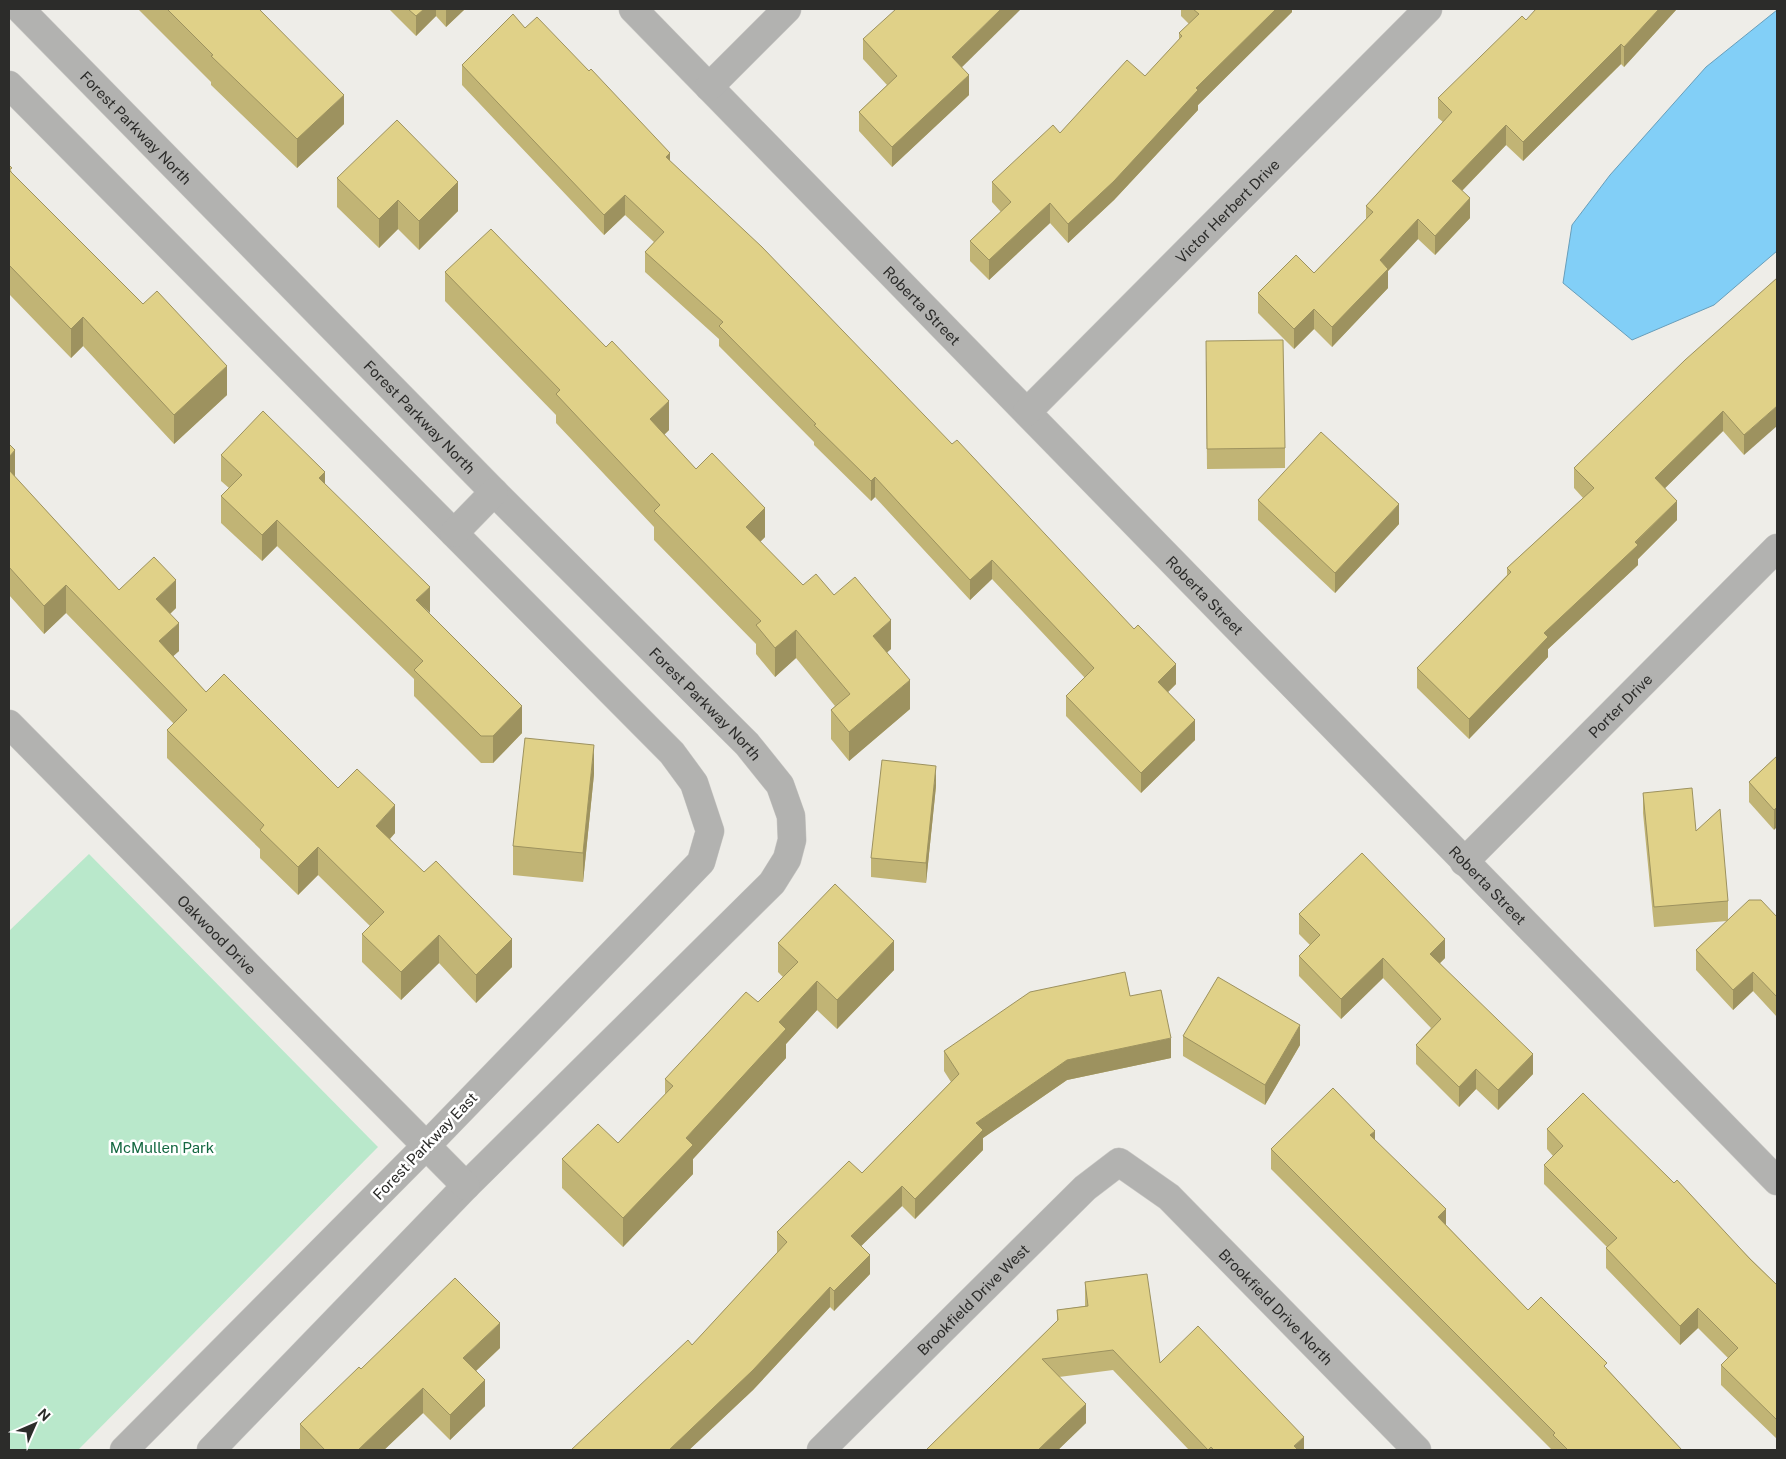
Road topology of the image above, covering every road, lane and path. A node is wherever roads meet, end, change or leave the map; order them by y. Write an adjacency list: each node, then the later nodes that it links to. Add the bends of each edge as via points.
1 (20, 9): 8 (street, Forest Parkway North)
2 (632, 9): 6 (street, Roberta Street)
3 (787, 9): 6 (street)
4 (1428, 9): 7 (street, Victor Herbert Drive)
5 (9, 85): 9 (street)
6 (709, 87): 7 (street, Roberta Street)
7 (1027, 412): 12 (street, Roberta Street)
8 (494, 492): 9 (street); 16 (street, Forest Parkway North, via 747,744 780,784 791,816 792,840 787,859 772,883)
9 (454, 533): 13 (street, Forest Parkway East, via 672,753 694,784 710,831 701,862)
10 (1777, 548): 12 (street, Porter Drive)
11 (9, 724): 13 (street, Oakwood Drive)
12 (1464, 862): 15 (street, Roberta Street)
13 (426, 1145): 16 (street, Oakwood Drive); 17 (street, Forest Parkway East)
14 (1128, 1169): 19 (street, Brookfield Drive West, via 1119,1162 1085,1188); 20 (street, Brookfield Drive North, via 1169,1197)
15 (1777, 1181)
16 (466, 1186): 18 (street)
17 (124, 1450)
18 (210, 1450)
19 (821, 1450)
20 (1417, 1450)

